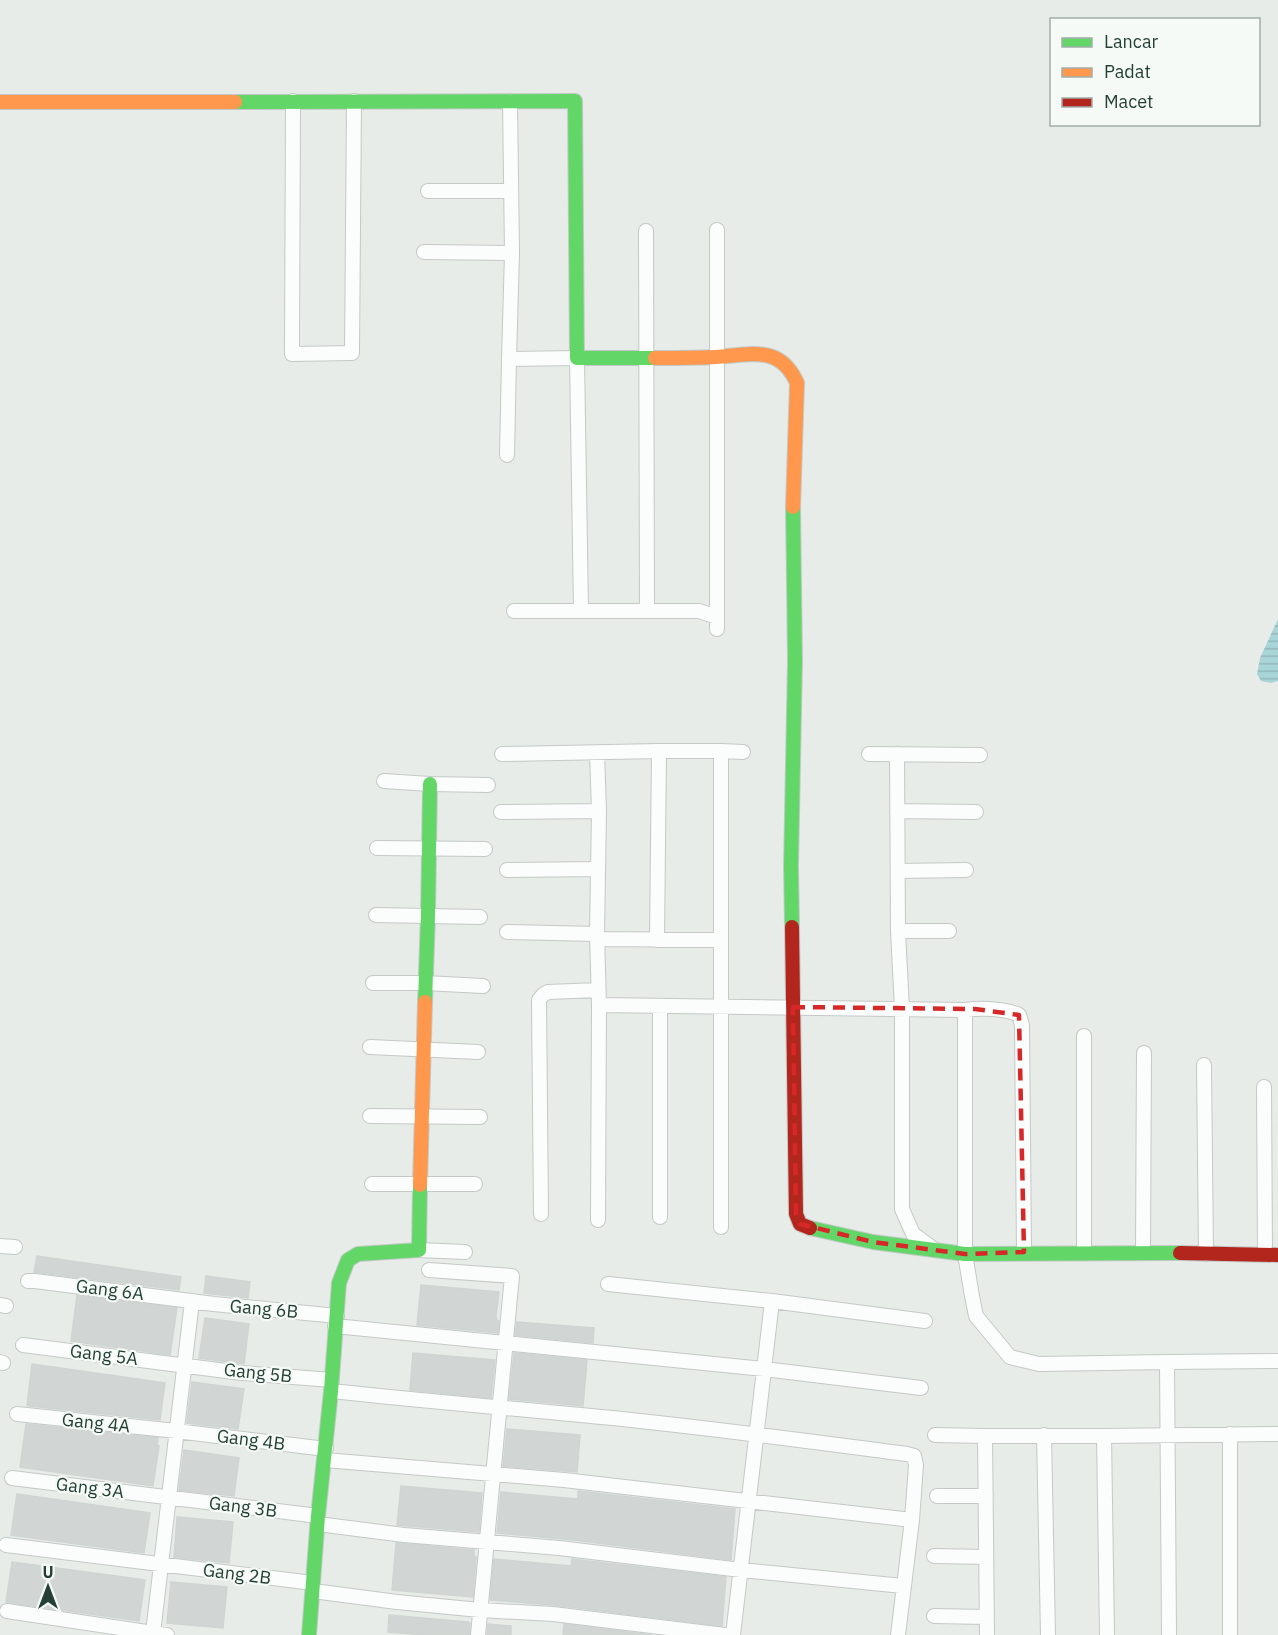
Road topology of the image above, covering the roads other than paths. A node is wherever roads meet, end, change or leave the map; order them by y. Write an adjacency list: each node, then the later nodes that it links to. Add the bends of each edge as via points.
1 (293, 101): 2 (street); 2 (street, via 292,354 352,354); 4 (street)
2 (354, 101): 3 (street)
3 (510, 101): 6 (street); 13 (street, via 575,101)
4 (0, 102)
5 (428, 191): 6 (street)
6 (511, 191): 10 (street)
7 (717, 230): 12 (street)
8 (646, 231): 11 (street)
9 (424, 252): 10 (street)
10 (512, 252): 14 (street)
11 (646, 357): 12 (street); 13 (street); 18 (street)
12 (717, 357): 18 (street, via 717,623 699,611); 56 (street, via 768,355 787,366 797,383 790,866)
13 (577, 358): 14 (street); 17 (street)
14 (509, 359): 15 (street)
15 (507, 455)
16 (514, 611): 17 (street)
17 (580, 611): 18 (street)
18 (647, 611)
19 (659, 751): 20 (street); 21 (street); 48 (street)
20 (721, 751): 22 (street); 49 (street)
21 (597, 753): 23 (street); 32 (street)
22 (743, 753)
23 (502, 754)
24 (869, 754): 25 (street)
25 (897, 754): 26 (street); 30 (street)
26 (980, 755)
27 (384, 781): 28 (street)
28 (430, 784): 29 (street); 35 (street)
29 (488, 785)
30 (897, 811): 33 (street); 40 (street)
31 (501, 812): 32 (street)
32 (598, 812): 37 (street)
33 (976, 812)
34 (377, 848): 35 (street)
35 (429, 849): 36 (street); 42 (street)
36 (485, 849)
37 (598, 869): 38 (street); 47 (street)
38 (507, 870)
39 (966, 870): 40 (street)
40 (898, 871): 44 (street)
41 (376, 915): 42 (street)
42 (428, 915): 43 (street); 51 (street)
43 (480, 917)
44 (898, 931): 45 (street); 58 (street)
45 (949, 931)
46 (507, 932): 47 (street)
47 (597, 937): 48 (street); 53 (street)
48 (657, 940): 49 (street)
49 (720, 940): 57 (street)
50 (373, 983): 51 (street)
51 (425, 983): 52 (street); 62 (street)
52 (483, 986)
53 (598, 990): 54 (street); 73 (street, via 548,992 539,1000)
54 (599, 1005): 55 (street); 75 (street)
55 (660, 1007): 57 (street); 74 (street)
56 (793, 1007): 57 (street); 58 (street); 79 (street, via 796,1214 800,1224 873,1242)
57 (720, 1008): 76 (street)
58 (902, 1009): 59 (street); 79 (street, via 902,1209 913,1234)
59 (965, 1010): 82 (street, via 1012,1012 1019,1015 1022,1025); 85 (street)
60 (1084, 1036): 83 (street)
61 (370, 1047): 62 (street)
62 (423, 1050): 63 (street); 68 (street)
63 (478, 1052)
64 (1144, 1053): 84 (street)
65 (1204, 1065): 86 (street)
66 (1264, 1087): 87 (street)
67 (370, 1116): 68 (street)
68 (422, 1117): 69 (street); 71 (street)
69 (480, 1117)
70 (372, 1184): 71 (street)
71 (420, 1184): 72 (street); 80 (street)
72 (475, 1184)
73 (541, 1214)
74 (660, 1217)
75 (598, 1221)
76 (721, 1227)
77 (0, 1246): 78 (street)
78 (15, 1247)
79 (934, 1249): 85 (street)
80 (419, 1250): 81 (street); 93 (street, via 358,1254 348,1260 339,1283)
81 (465, 1252)
82 (1024, 1252): 83 (street); 85 (street)
83 (1084, 1252): 84 (street)
84 (1143, 1252): 86 (street)
85 (965, 1254): 98 (street, via 976,1316 1010,1357 1039,1364)
86 (1206, 1254): 87 (street)
87 (1271, 1255)
88 (429, 1270): 95 (street, via 512,1276)
89 (28, 1281): 91 (street, Gang 6A)
90 (608, 1284): 92 (street)
91 (192, 1301): 93 (street, Gang 6B); 99 (street)
92 (772, 1301): 94 (street); 100 (street)
93 (336, 1321): 95 (street, Gang 6B); 101 (street)
94 (925, 1322)
95 (506, 1343): 100 (street, Gang 6B); 103 (street)
96 (23, 1345): 99 (street, Gang 5A)
97 (1278, 1361): 98 (street)
98 (1167, 1362): 110 (street)
99 (184, 1365): 101 (street, Gang 5B); 105 (street)
100 (765, 1369): 102 (street, Gang 6B); 106 (street)
101 (331, 1386): 103 (street, Gang 5B); 114 (street)
102 (921, 1388)
103 (500, 1409): 106 (street, Gang 5B); 115 (street)
104 (17, 1414): 105 (street, Gang 4A)
105 (176, 1431): 114 (street, Gang 4B); 119 (street)
106 (757, 1434): 120 (street); 122 (street, Gang 5B, via 914,1456)
107 (1230, 1434): 108 (street); 110 (street); 146 (street)
108 (1278, 1434)
109 (935, 1435): 111 (street)
110 (1168, 1435): 113 (street); 145 (street)
111 (985, 1436): 112 (street); 118 (street)
112 (1044, 1436): 113 (street); 143 (street)
113 (1104, 1436): 144 (street)
114 (325, 1455): 115 (street, Gang 4B); 121 (street)
115 (493, 1474): 120 (street, Gang 4B); 123 (street)
116 (12, 1478): 119 (street, Gang 3A)
117 (937, 1496): 118 (street)
118 (986, 1496): 126 (street)
119 (168, 1498): 121 (street, Gang 3B); 127 (street)
120 (749, 1502): 122 (street, Gang 4B); 128 (street)
121 (318, 1520): 123 (street, Gang 3B, via 405,1535); 130 (street)
122 (912, 1520): 129 (street)
123 (486, 1543): 128 (street, Gang 3B); 131 (street)
124 (6, 1545): 127 (street, Gang 2B)
125 (934, 1556): 126 (street)
126 (986, 1557): 134 (street)
127 (161, 1564): 130 (street, Gang 2B); 135 (street)
128 (741, 1570): 129 (street, Gang 3B); 140 (street)
129 (903, 1586): 141 (street)
130 (313, 1587): 131 (street, Gang 2B, via 397,1602); 137 (street)
131 (480, 1610): 138 (street); 139 (street, Gang 2B, via 553,1614)
132 (7, 1611): 135 (street)
133 (934, 1616): 134 (street)
134 (987, 1617): 142 (street)
135 (162, 1634): 136 (street)
136 (174, 1635)
137 (309, 1635)
138 (478, 1635)
139 (725, 1635)
140 (733, 1635)
141 (898, 1635)
142 (987, 1635)
143 (1047, 1635)
144 (1107, 1635)
145 (1169, 1635)
146 (1230, 1635)

